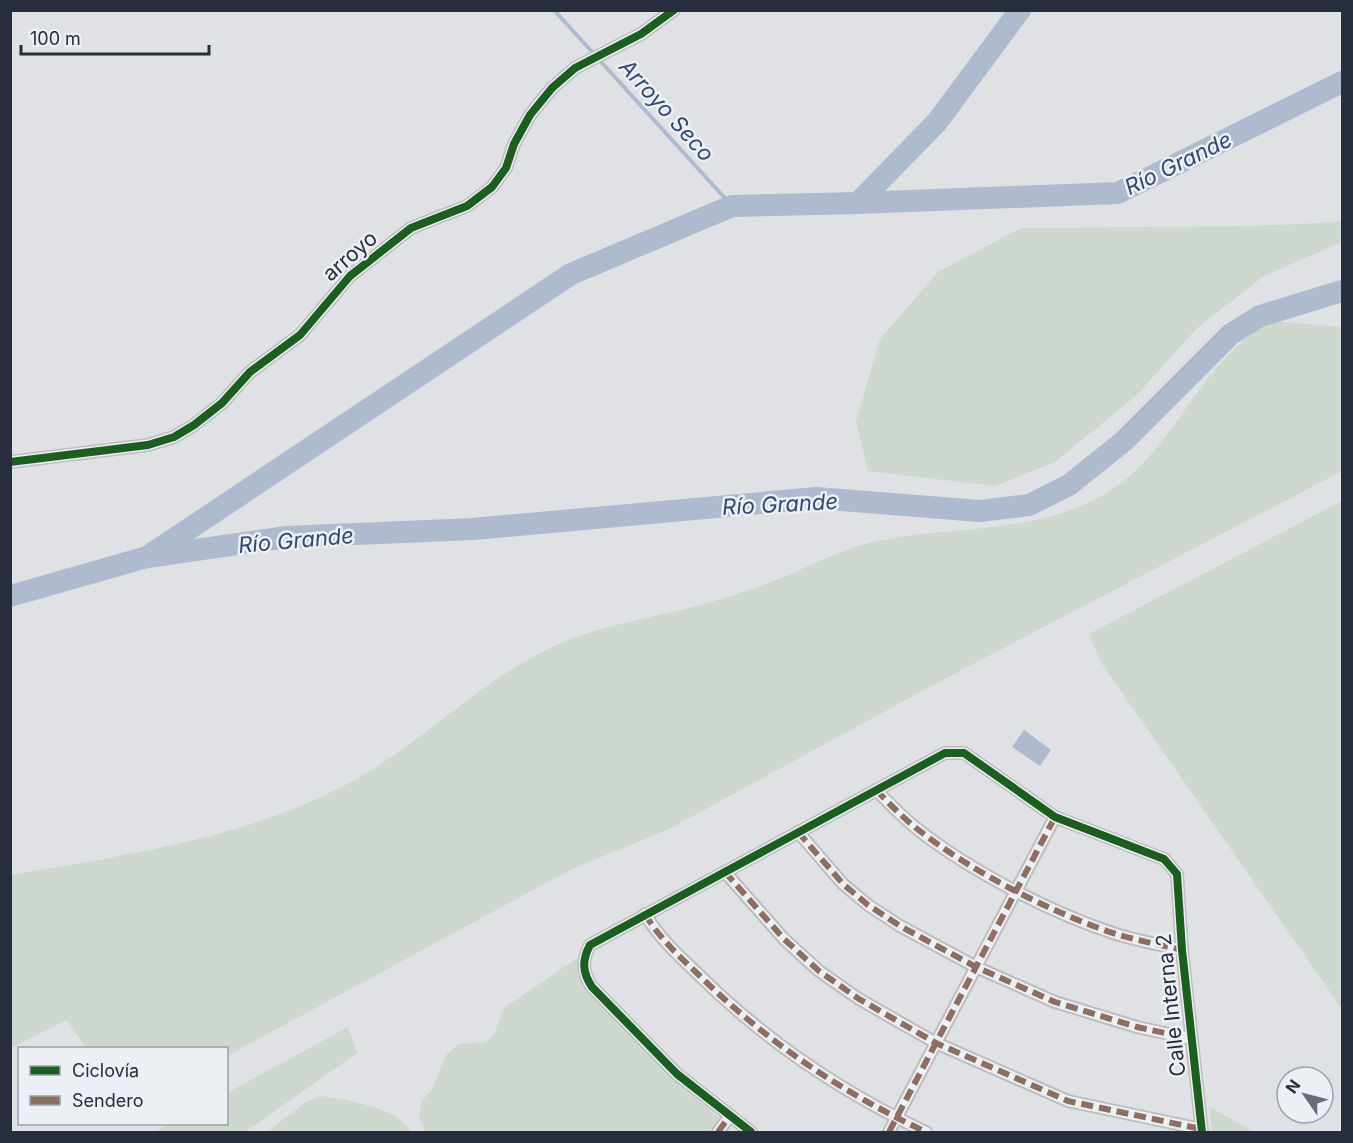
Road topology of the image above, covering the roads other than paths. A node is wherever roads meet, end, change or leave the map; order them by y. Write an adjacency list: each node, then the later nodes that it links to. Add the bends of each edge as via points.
1 (674, 10): 2 (street, arroyo, via 641,34 575,68 530,115 506,168 492,187 467,206 411,228 350,276 300,335 250,372 195,425 148,445)
2 (10, 462)
3 (876, 790): 4 (street, via 945,753 964,753); 5 (street); 7 (street, via 916,828)
4 (1055, 817): 7 (street); 9 (street, Calle Interna 2, via 1164,859 1177,874)
5 (798, 832): 6 (street); 10 (street, via 843,884 868,905)
6 (725, 872): 8 (street); 12 (street, via 784,939 819,971)
7 (1017, 890): 9 (street, via 1057,911 1119,935); 10 (street)
8 (645, 915): 13 (street, via 590,945 584,956 585,977 677,1074); 14 (street, via 696,973 779,1048)
9 (1182, 950): 11 (street, Calle Interna 2)
10 (976, 967): 11 (street, via 1055,1002); 12 (street)
11 (1192, 1040): 15 (street, Calle Interna 2)
12 (936, 1043): 14 (street); 15 (street, via 1068,1101)
13 (729, 1117): 16 (street); 17 (street)
14 (896, 1119): 18 (street); 19 (street)
15 (1202, 1131)
16 (718, 1132)
17 (751, 1132)
18 (889, 1132)
19 (926, 1132)

